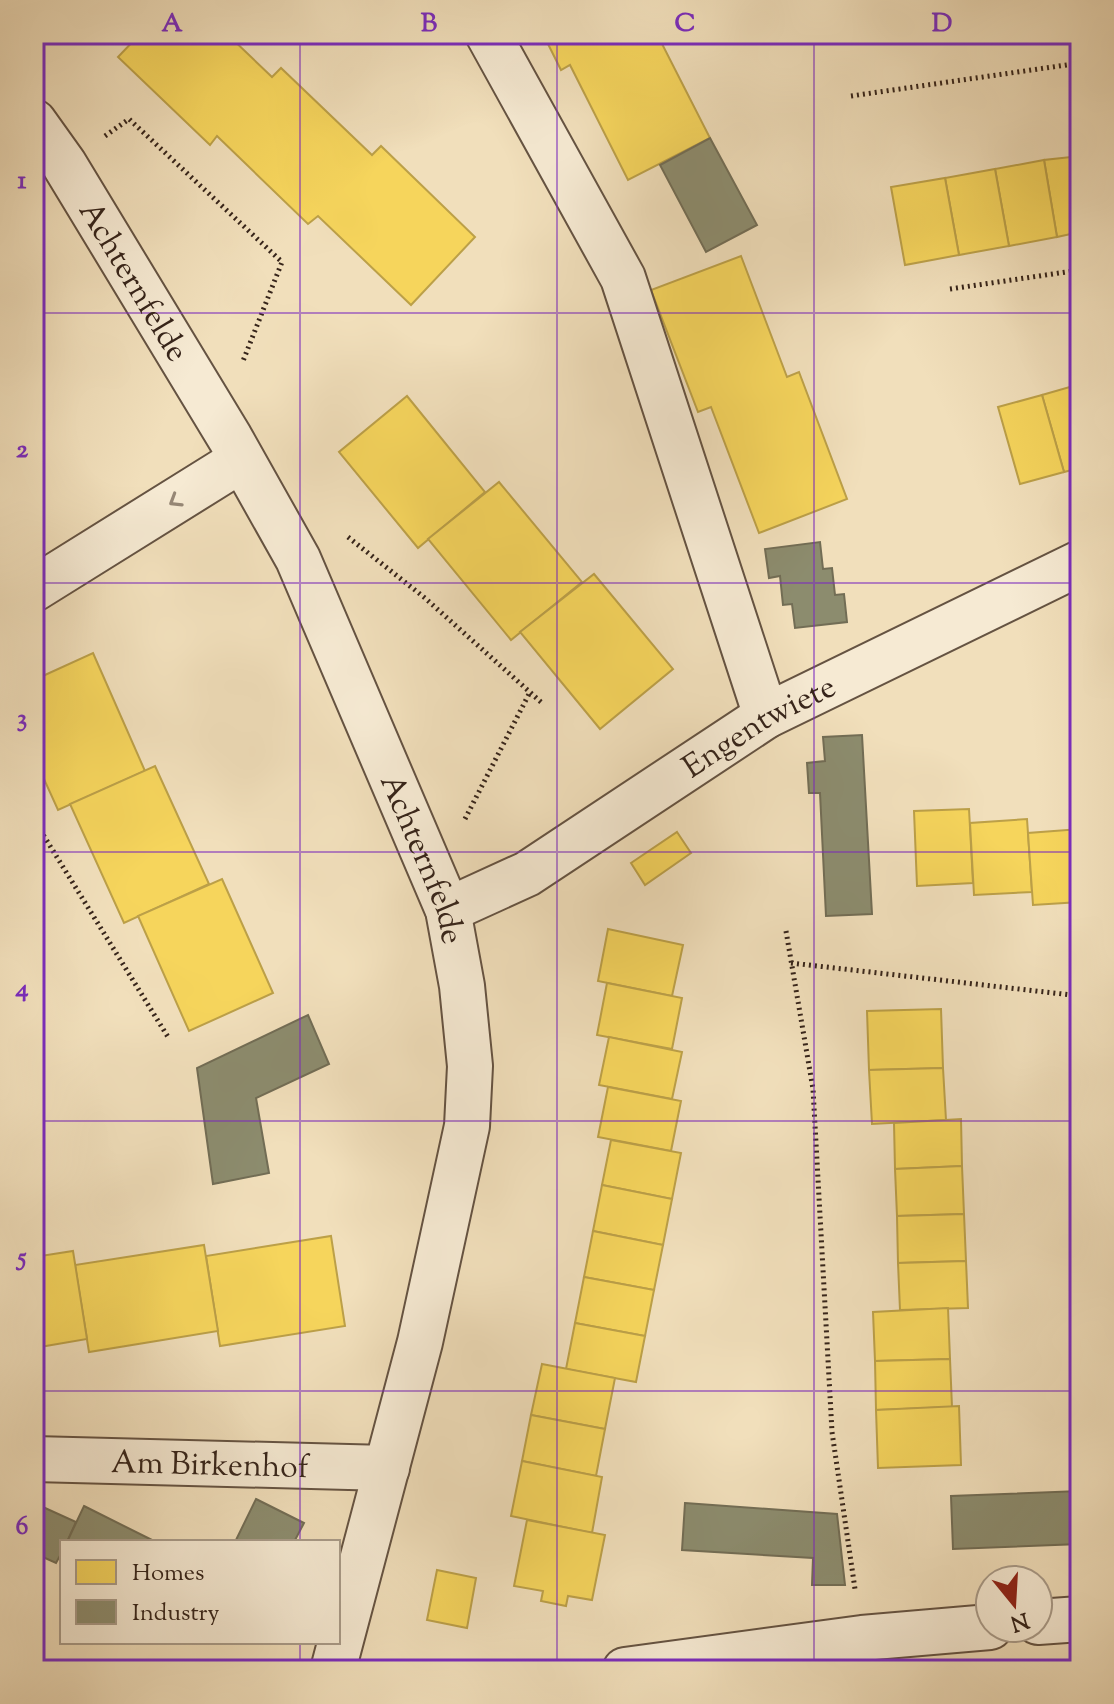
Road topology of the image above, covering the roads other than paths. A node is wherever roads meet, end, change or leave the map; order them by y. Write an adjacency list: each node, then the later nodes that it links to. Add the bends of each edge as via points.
1 (488, 34): 6 (street, via 623,278)
2 (34, 122): 3 (street, Achternfelde)
3 (241, 460): 5 (street, one-way to 5); 7 (street, Achternfelde, via 298,559)
4 (1080, 563): 6 (street, Engentwiete)
5 (34, 589)
6 (766, 716): 7 (street, Engentwiete, via 527,874)
7 (442, 894): 9 (street, Achternfelde, via 462,986 470,1066 467,1126)
8 (34, 1459): 9 (street, Am Birkenhof)
9 (387, 1468): 13 (street, Achternfelde)
10 (1080, 1619): 11 (street)
11 (1054, 1621)
12 (974, 1628): 16 (street)
13 (340, 1644)
14 (340, 1644): 15 (street, Achternfelde)
15 (333, 1670)
16 (625, 1670)

